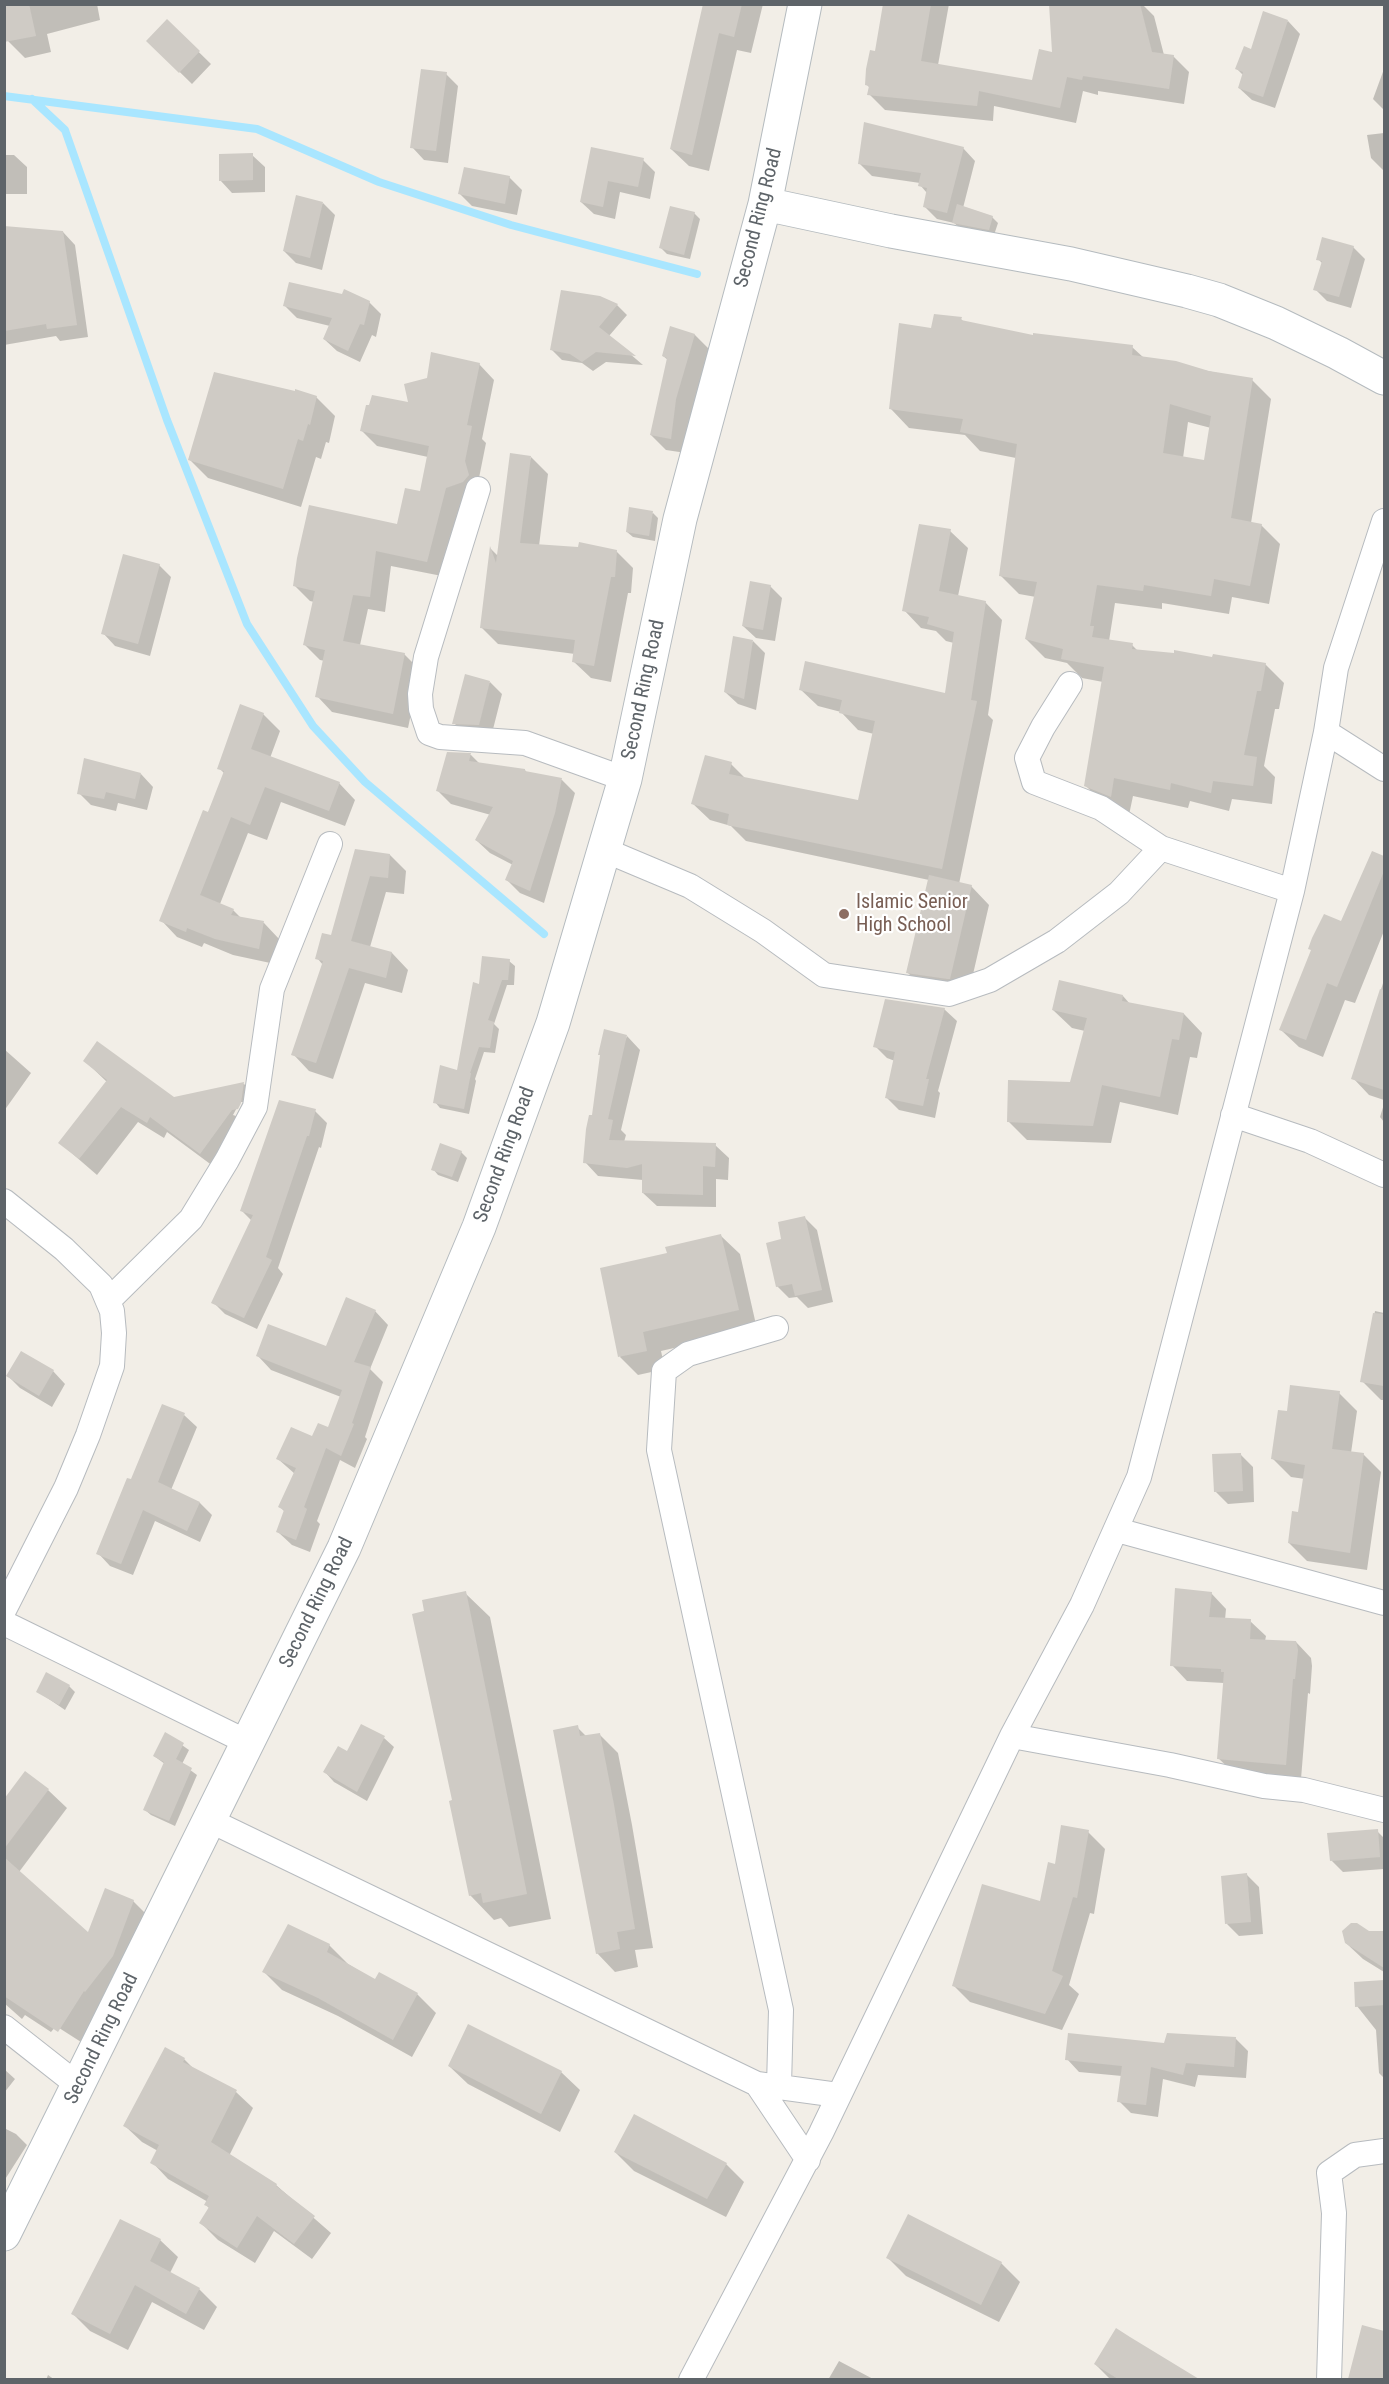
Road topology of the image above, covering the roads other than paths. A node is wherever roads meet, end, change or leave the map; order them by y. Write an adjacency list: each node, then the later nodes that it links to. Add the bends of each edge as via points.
1 (805, 4): 2 (main road, Second Ring Road)
2 (765, 204): 3 (main road, via 1071,264 1219,300 1276,323); 9 (main road, Second Ring Road, via 680,519)
3 (1384, 378)
4 (478, 489): 9 (street, via 426,657 420,694 423,721 429,733 525,743)
5 (1384, 521): 7 (street, via 1336,668)
6 (1070, 684): 11 (street, via 1027,759 1034,782 1101,808)
7 (1326, 732): 8 (street); 13 (street)
8 (1384, 769)
9 (625, 779): 12 (main road, Second Ring Road)
10 (330, 844): 17 (street, via 272,989 255,1107 191,1219)
11 (1161, 848): 12 (street, via 1119,893 1057,941 990,980 949,994 824,975 690,886); 13 (street)
12 (602, 849): 24 (main road, Second Ring Road, via 553,1023 479,1227 344,1548)
13 (1292, 891): 14 (street)
14 (1233, 1115): 15 (street, via 1310,1140); 19 (street, via 1139,1477)
15 (1384, 1175)
16 (4, 1201): 17 (street, via 84,1267 101,1285)
17 (108, 1300): 21 (street, via 114,1333 112,1366 66,1488)
18 (776, 1328): 28 (street, via 688,1354 664,1371 659,1450 780,2010)
19 (1117, 1530): 20 (street); 23 (street)
20 (1384, 1603)
21 (4, 1610)
22 (4, 1623): 24 (street)
23 (1012, 1736): 25 (street, via 1264,1786 1304,1790); 30 (street)
24 (249, 1743): 26 (main road, Second Ring Road)
25 (1384, 1810)
26 (210, 1821): 28 (street); 29 (main road, Second Ring Road)
27 (4, 2027): 29 (street)
28 (768, 2085): 30 (street); 32 (street)
29 (79, 2086): 33 (main road, Second Ring Road)
30 (838, 2095): 32 (street)
31 (1384, 2151): 35 (street, via 1355,2155 1329,2174 1334,2212)
32 (807, 2160): 34 (street)
33 (4, 2234)
34 (691, 2379)
35 (1329, 2379)

